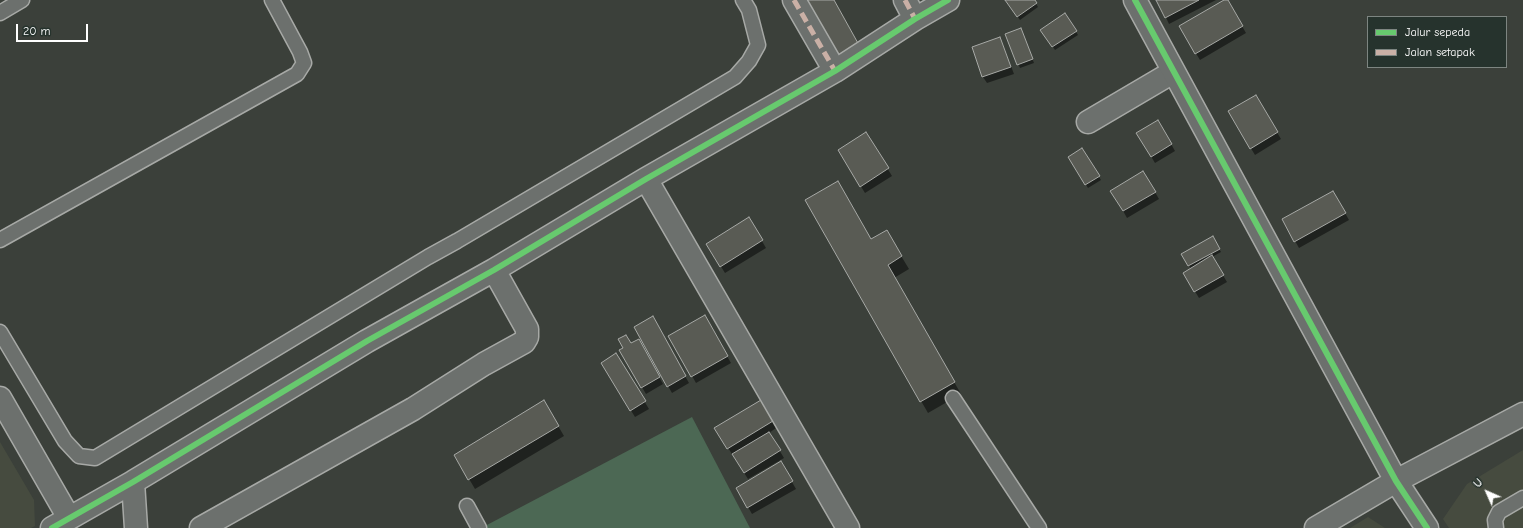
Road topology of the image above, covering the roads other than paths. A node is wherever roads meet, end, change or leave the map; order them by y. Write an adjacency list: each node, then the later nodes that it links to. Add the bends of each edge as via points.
1 (22, 0): 8 (lane)
2 (272, 0): 14 (lane, via 304,63 297,74)
3 (743, 0): 16 (lane, via 749,10 758,45 749,61 735,77 428,256 95,458 79,456 65,441)
4 (794, 0): 10 (street)
5 (905, 0): 9 (street)
6 (948, 0): 9 (street)
7 (1135, 0): 11 (street)
8 (0, 13)
9 (915, 19): 10 (street)
10 (835, 71): 13 (street)
11 (1173, 72): 12 (street); 20 (street)
12 (1088, 122)
13 (646, 179): 15 (street); 28 (street)
14 (0, 240)
15 (494, 270): 21 (street, via 367,341); 26 (street, via 527,329 524,342 413,409)
16 (0, 332)
17 (0, 398): 24 (street)
18 (953, 398): 29 (lane)
19 (1523, 414): 20 (street)
20 (1396, 481): 30 (street); 31 (street)
21 (133, 482): 24 (street); 25 (street)
22 (1523, 498): 32 (lane, via 1499,512 1495,520)
23 (467, 506): 27 (lane)
24 (60, 523)
25 (136, 528)
26 (200, 528)
27 (479, 528)
28 (848, 528)
29 (1039, 528)
30 (1316, 528)
31 (1427, 528)
32 (1496, 528)

